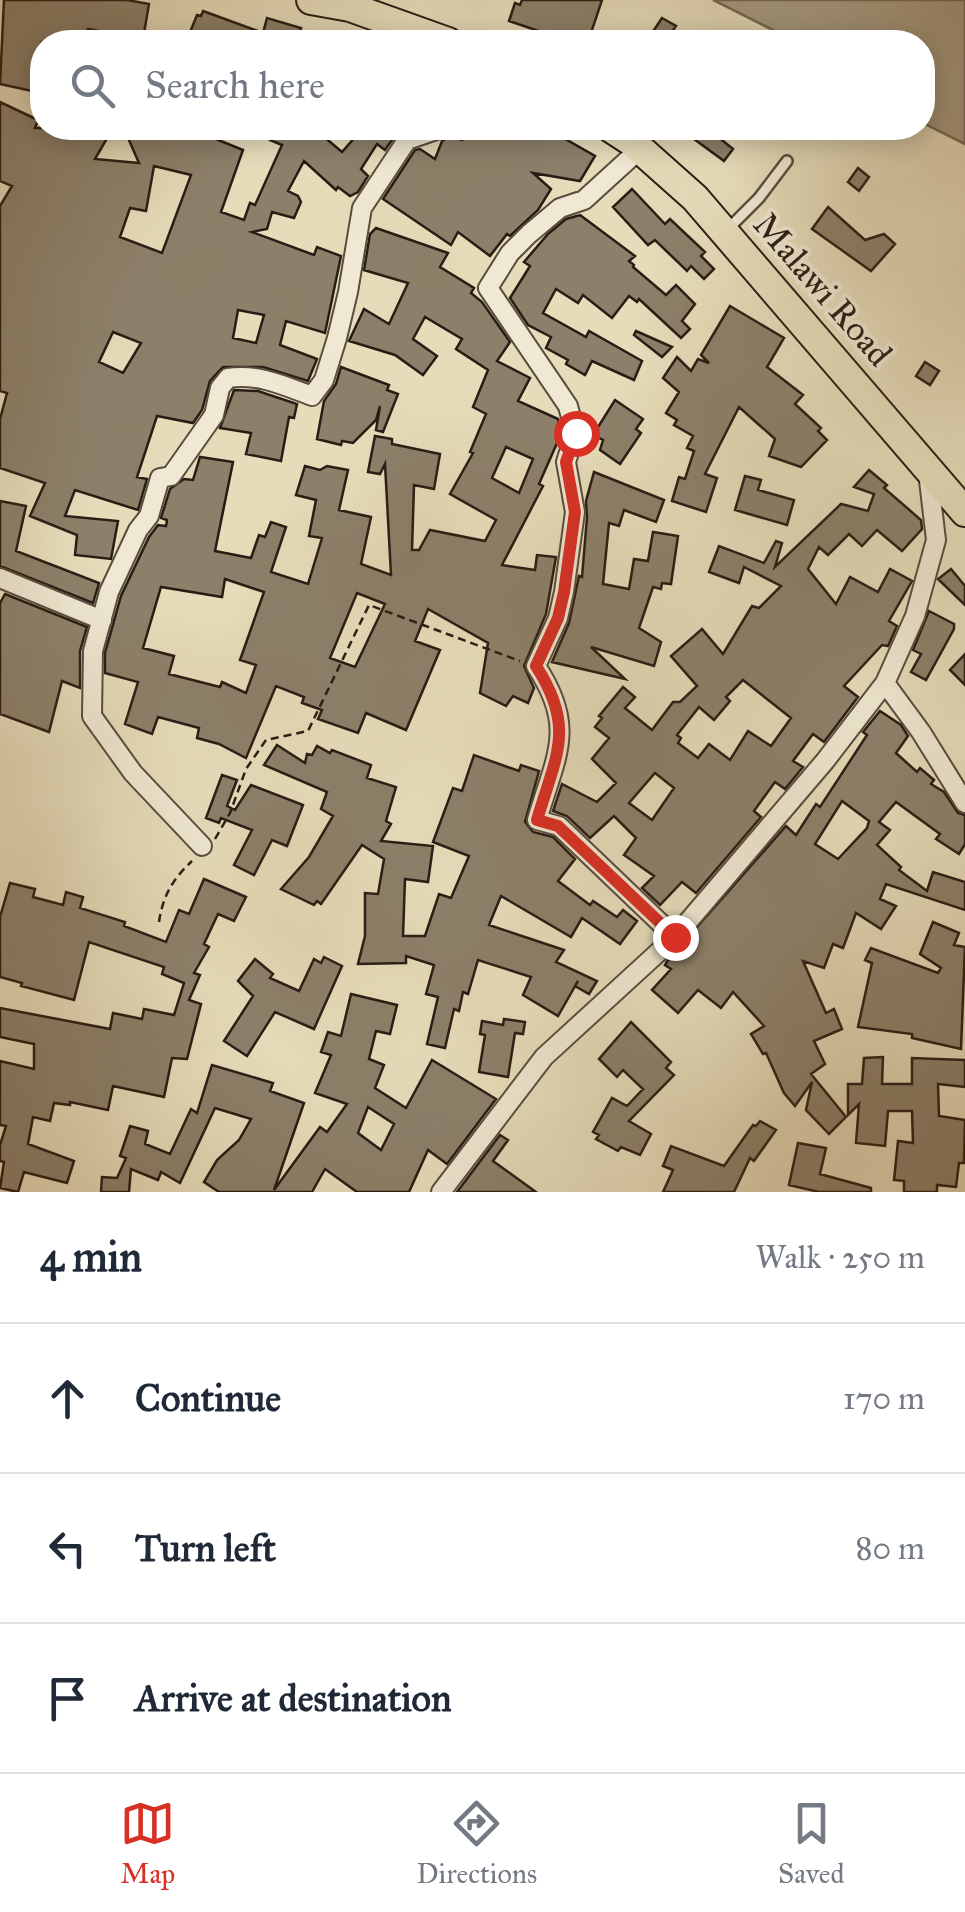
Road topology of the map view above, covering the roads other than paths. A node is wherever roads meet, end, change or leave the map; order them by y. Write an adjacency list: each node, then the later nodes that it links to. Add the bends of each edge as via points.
1 (311, 0): 2 (main road)
2 (414, 30)
3 (408, 140): 11 (street, via 362,208 324,380 312,396 274,382 228,378 214,415 171,476 160,478)
4 (629, 140): 5 (main road, Malawi Road)
5 (640, 148): 7 (main road, Malawi Road); 15 (street, via 584,200 560,208 529,234 488,288 568,406 576,433 566,462 575,512 564,592 536,666 552,690 561,738 537,820 558,826)
6 (787, 161): 7 (lane)
7 (725, 233): 8 (main road, Malawi Road)
8 (927, 467): 9 (main road, Malawi Road); 12 (street, via 936,540 915,616)
9 (965, 512)
10 (0, 578): 11 (street)
11 (102, 620): 14 (street, via 92,716 146,788)
12 (885, 684): 13 (street); 15 (street)
13 (965, 803)
14 (202, 846)
15 (675, 937): 16 (street, via 544,1057)
16 (441, 1192)

